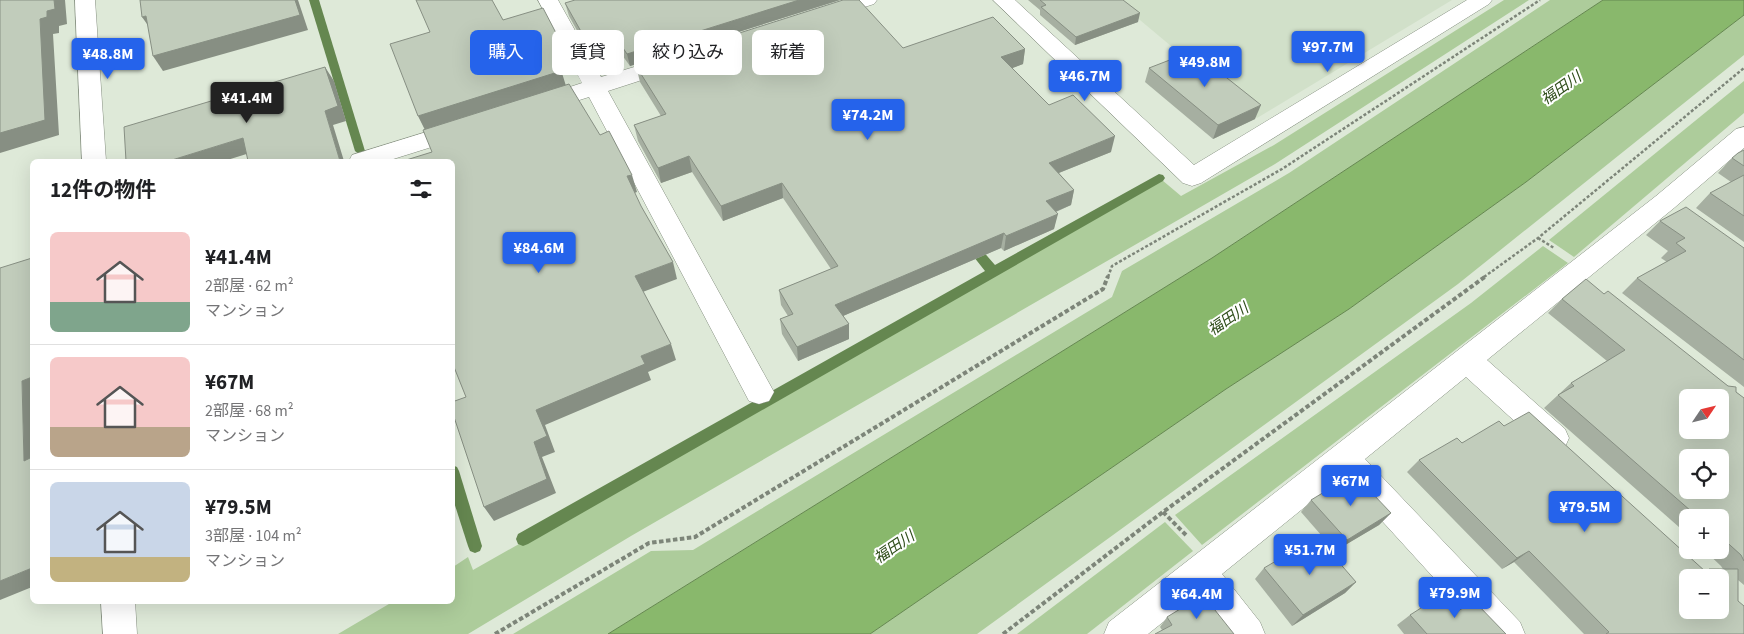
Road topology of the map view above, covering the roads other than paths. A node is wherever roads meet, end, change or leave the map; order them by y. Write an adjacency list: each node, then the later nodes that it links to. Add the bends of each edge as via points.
1 (85, 0): 12 (street)
2 (548, 0): 8 (street)
3 (867, 0): 6 (street)
4 (1003, 0): 5 (street, via 1192,177)
5 (1482, 0)
6 (811, 18)
7 (634, 75): 8 (street)
8 (596, 87): 9 (street); 19 (street)
9 (522, 110)
10 (484, 122): 13 (street)
11 (1744, 135): 14 (street)
12 (94, 159)
13 (367, 159)
14 (1665, 202): 15 (street); 16 (street)
15 (1689, 219)
16 (1576, 273): 17 (street); 18 (street)
17 (1598, 291)
18 (1466, 359): 20 (street); 21 (street)
19 (760, 392)
20 (1343, 457): 22 (street); 27 (street)
21 (1576, 458)
22 (1199, 571): 25 (street); 26 (street)
23 (118, 604): 24 (street)
24 (120, 634)
25 (1121, 634)
26 (1248, 634)
27 (1508, 634)

